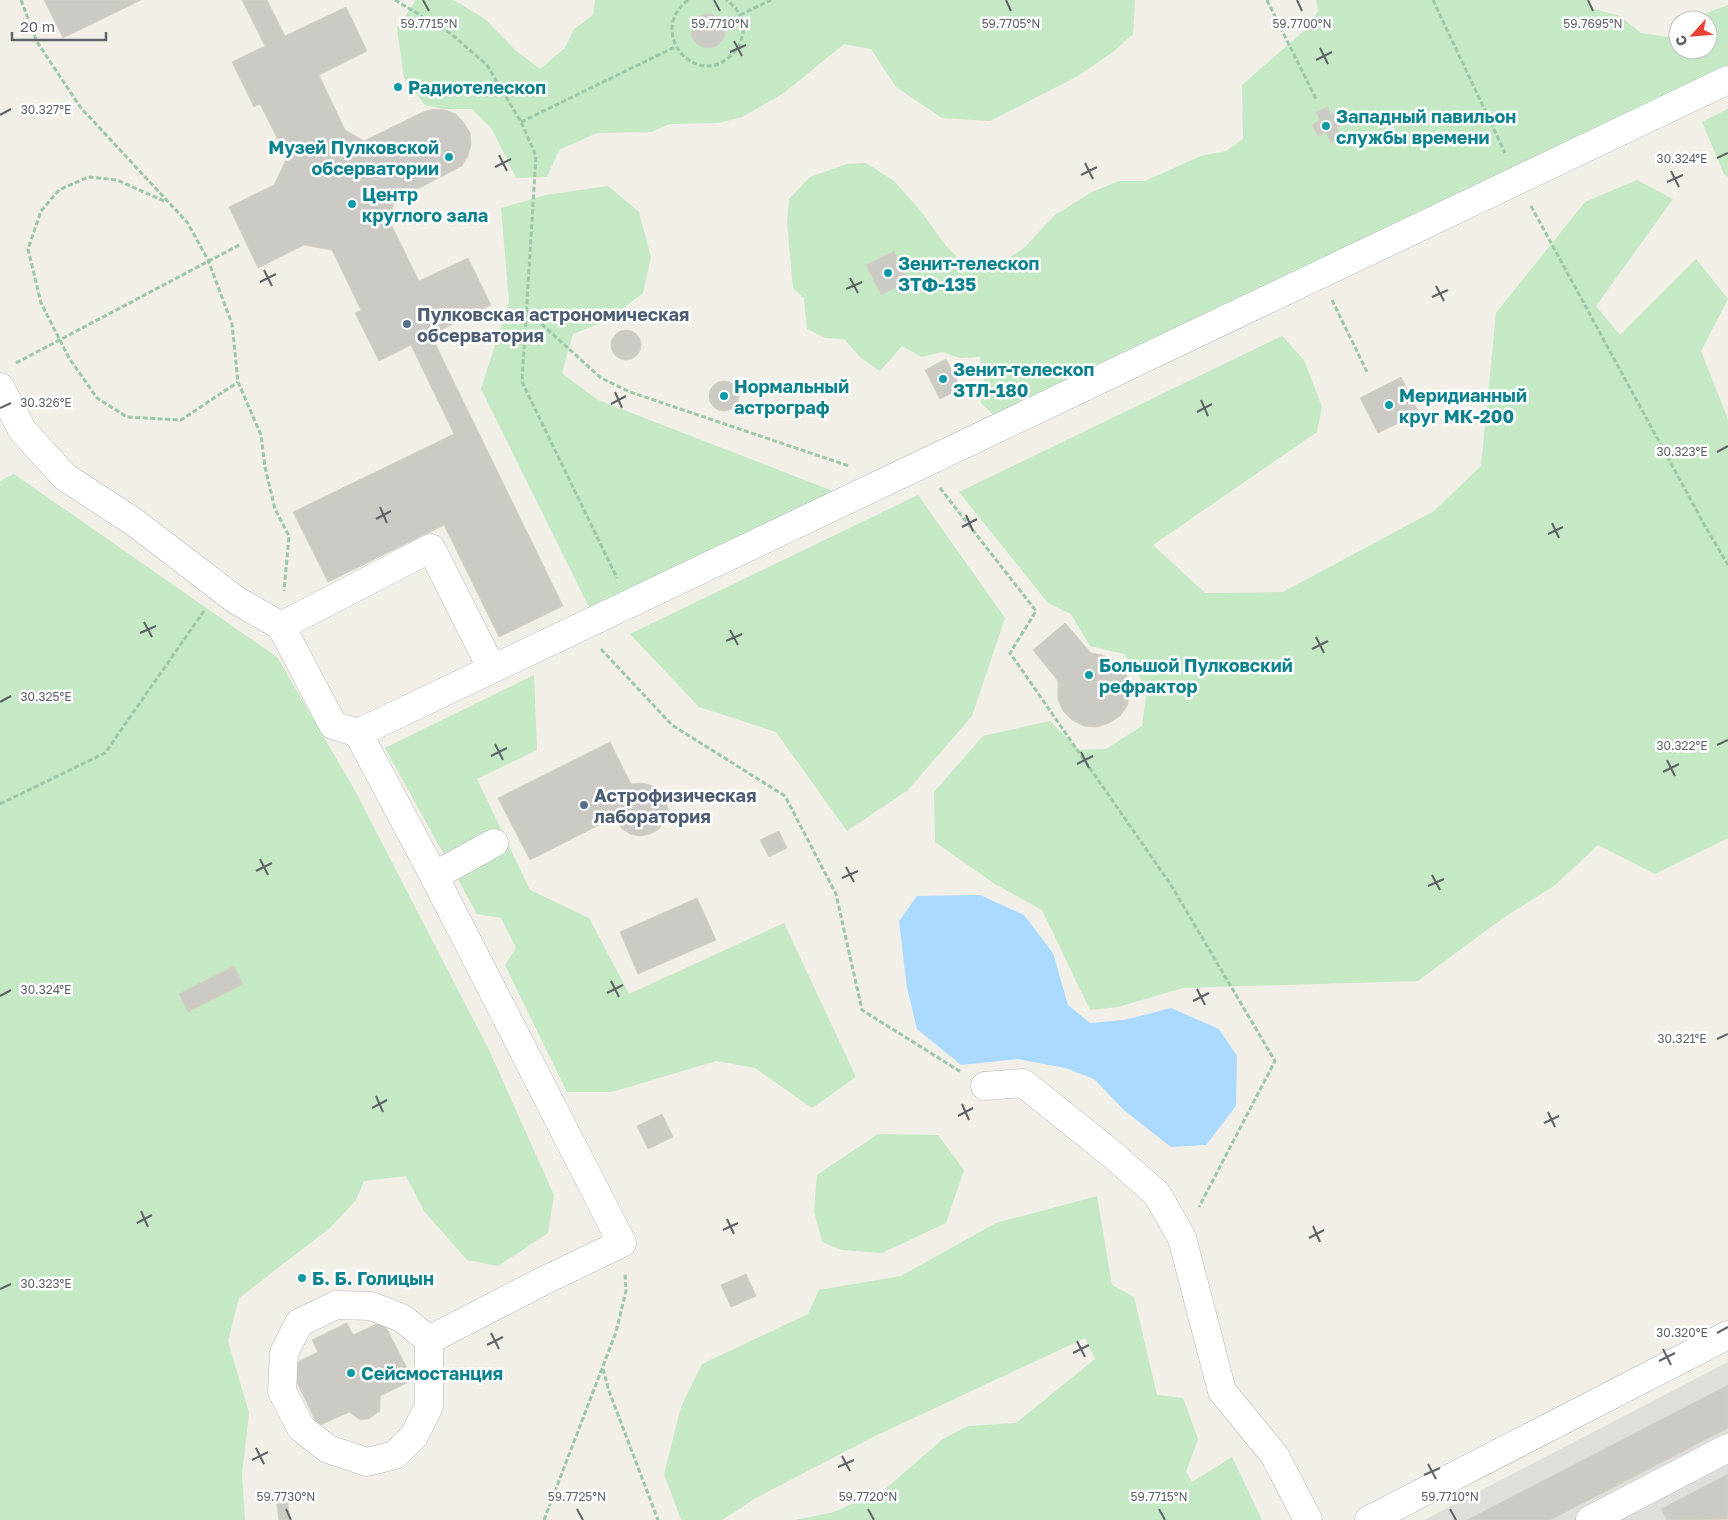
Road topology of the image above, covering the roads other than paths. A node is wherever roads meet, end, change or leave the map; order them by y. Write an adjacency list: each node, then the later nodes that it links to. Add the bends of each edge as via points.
1 (1728, 80): 4 (lane)
2 (4, 377): 3 (lane, via 22,430 65,477 134,522 236,600)
3 (281, 626): 4 (lane, via 431,548); 5 (lane, via 333,725)
4 (492, 669): 5 (lane)
5 (358, 733): 7 (lane)
6 (494, 844): 7 (lane)
7 (434, 876): 10 (lane, via 622,1243)
8 (985, 1086): 12 (lane, via 1023,1083 1114,1155 1157,1194 1182,1238 1222,1391 1274,1456)
9 (1728, 1335): 13 (lane)
10 (429, 1340): 10 (lane, via 430,1406 414,1436 395,1455 366,1462 328,1449 301,1428 282,1391 284,1353 299,1323 336,1305 371,1306 402,1318)
11 (1728, 1448): 14 (lane)
12 (1308, 1520)
13 (1369, 1520)
14 (1590, 1520)

